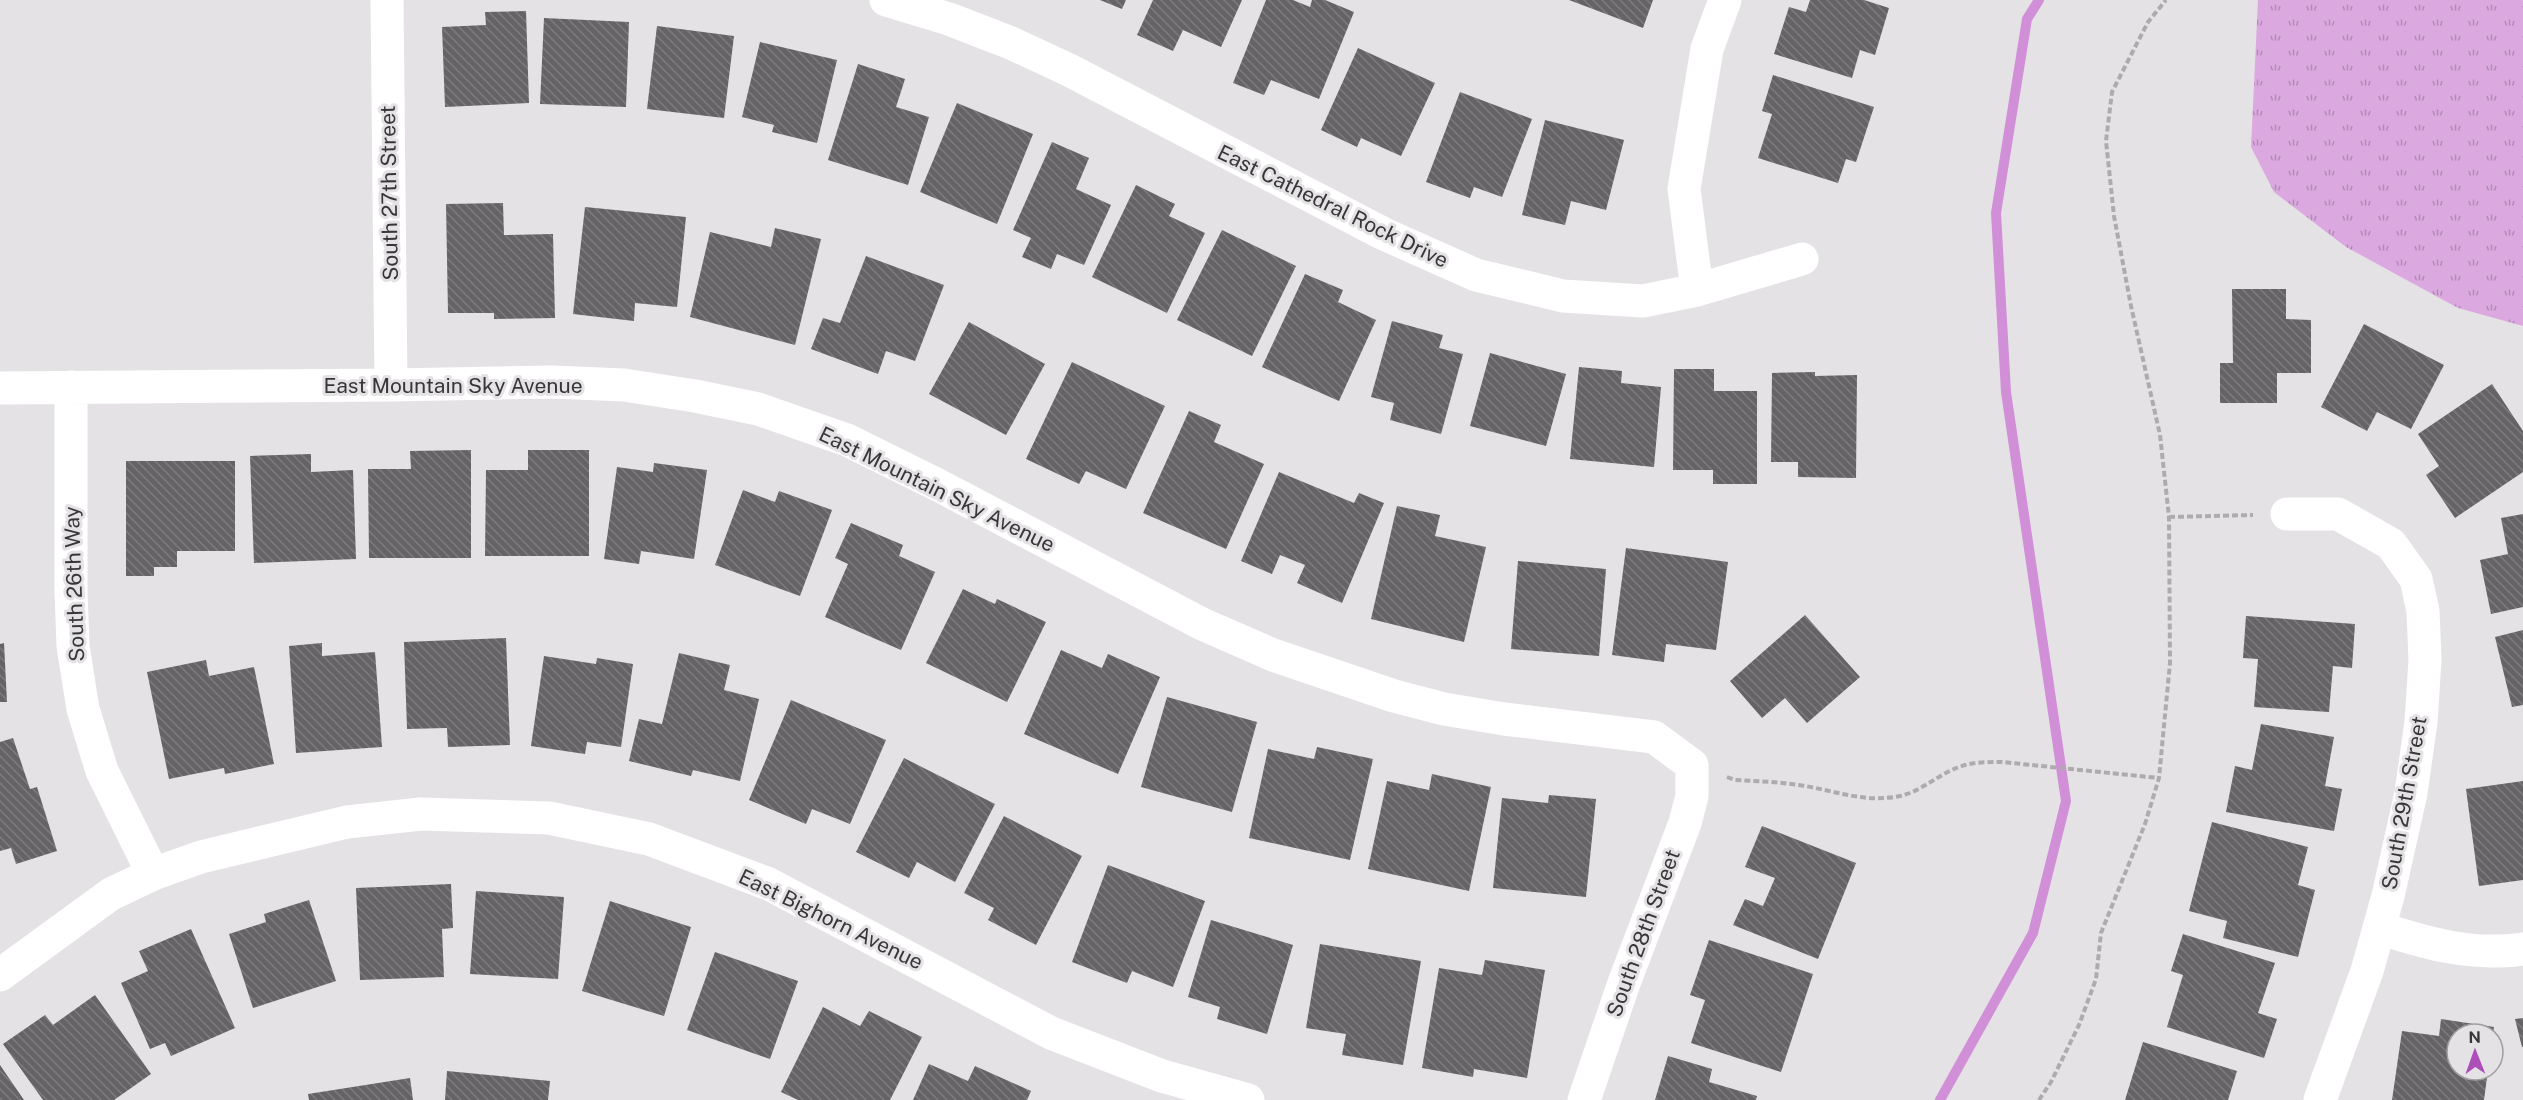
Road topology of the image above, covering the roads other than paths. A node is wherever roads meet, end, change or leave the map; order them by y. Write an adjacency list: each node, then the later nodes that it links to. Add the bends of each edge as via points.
1 (387, 0): 6 (street, South 27th Street)
2 (886, 0): 5 (street, East Cathedral Rock Drive, via 949,19 1069,70 1344,214 1476,275 1563,297 1643,301)
3 (1725, 0): 5 (street, via 1707,49 1684,189)
4 (1802, 259): 5 (street, East Cathedral Rock Drive)
5 (1697, 290)
6 (391, 386): 7 (street, East Mountain Sky Avenue); 10 (street, East Mountain Sky Avenue, via 553,382 624,385 758,409 847,440 1202,624 1273,655 1444,709 1654,737)
7 (71, 387): 8 (street, East Mountain Sky Avenue); 11 (street, South 26th Way, via 72,624 83,709 102,771)
8 (0, 388)
9 (2287, 514): 12 (street, South 29th Street, via 2338,514 2391,544 2416,579 2423,611 2425,660 2421,722)
10 (1692, 765): 16 (street, South 28th Street, via 1692,796 1685,823)
11 (153, 874): 14 (street, East Bighorn Avenue, via 111,894); 15 (street, East Bighorn Avenue, via 201,857 357,821 422,814 549,818 594,827 650,839 769,884 1051,1033 1162,1076)
12 (2379, 928): 13 (street, via 2472,952); 17 (street, South 29th Street)
13 (2523, 949)
14 (0, 975)
15 (1248, 1100)
16 (1584, 1100)
17 (2320, 1100)

